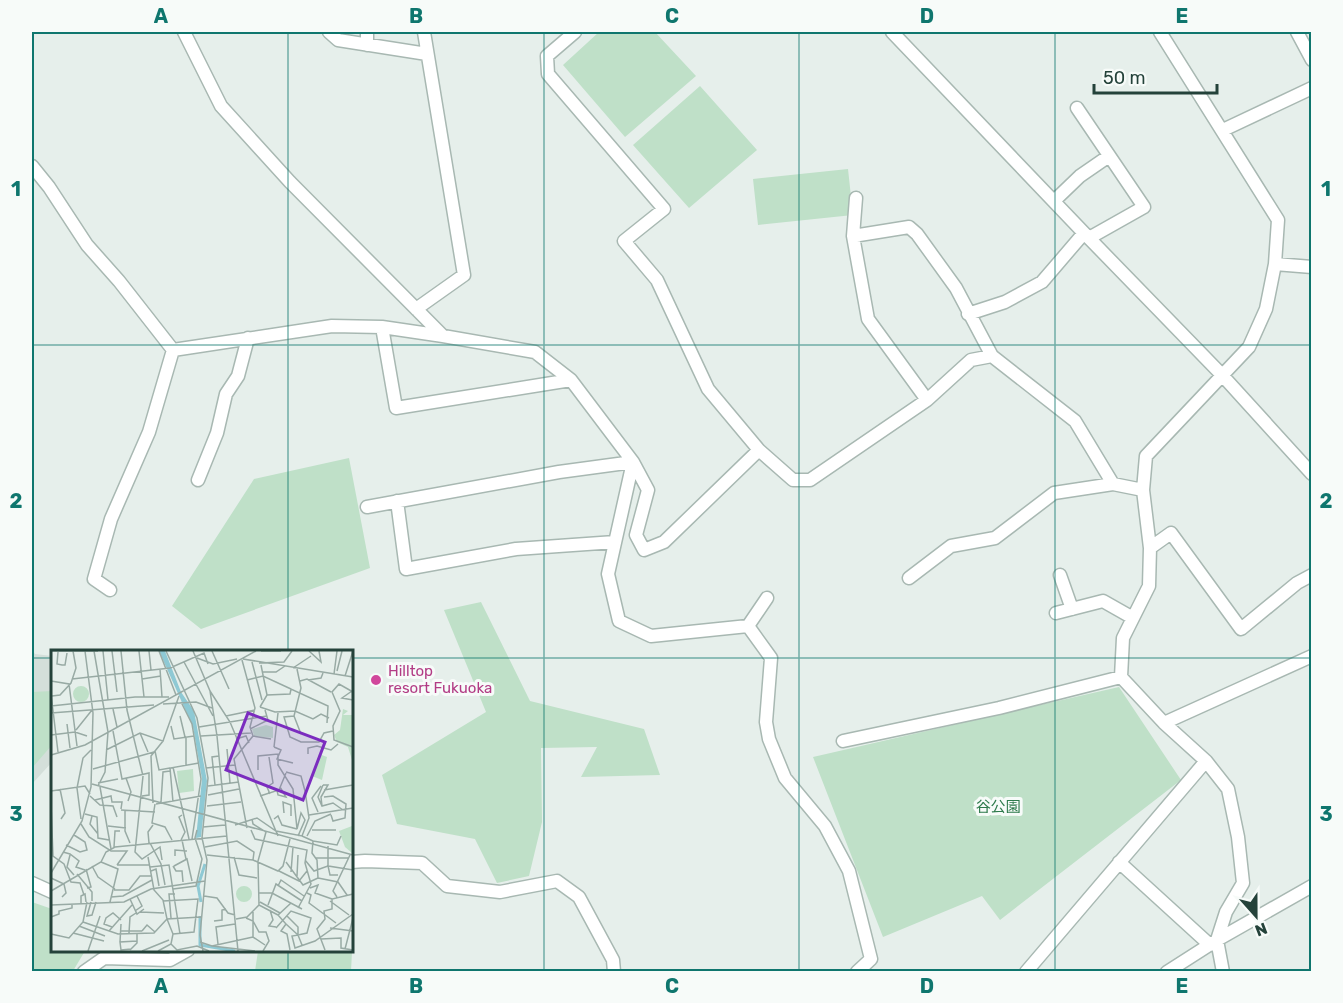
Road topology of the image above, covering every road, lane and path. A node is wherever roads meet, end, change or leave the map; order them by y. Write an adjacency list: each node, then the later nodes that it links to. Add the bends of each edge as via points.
1 (184, 32): 24 (street, via 221,106)
2 (329, 32): 10 (street, via 338,40)
3 (367, 32): 10 (street)
4 (424, 32): 11 (street)
5 (575, 32): 34 (street, via 547,56 548,74 664,209 624,241 657,280 708,389)
6 (892, 32): 9 (street)
7 (1160, 32): 15 (street)
8 (1297, 32): 12 (street)
9 (905, 37): 19 (street)
10 (367, 45): 11 (street)
11 (426, 54): 24 (street, via 464,275)
12 (1311, 60)
13 (1311, 88): 15 (street)
14 (1077, 108): 16 (street)
15 (1223, 129): 22 (street, via 1278,220)
16 (1109, 156): 19 (street); 21 (street, via 1144,207)
17 (32, 166): 29 (street, via 87,245)
18 (856, 198): 20 (street)
19 (1054, 201): 21 (street)
20 (853, 236): 25 (street, via 909,226 956,288); 33 (street, via 868,319)
21 (1087, 236): 25 (street, via 1042,282 1005,302); 31 (street)
22 (1275, 264): 23 (street); 31 (street, via 1266,309 1249,347)
23 (1311, 267)
24 (416, 309): 27 (street)
25 (968, 314): 30 (street)
26 (382, 327): 27 (street); 28 (street, via 332,326); 32 (street, via 396,408)
27 (443, 336): 32 (street, via 535,352)
28 (248, 338): 29 (street); 37 (street, via 238,376 226,394 217,433)
29 (174, 350): 47 (street, via 149,432 111,519 94,579)
30 (992, 356): 33 (street, via 971,360); 38 (street, via 1075,421)
31 (1222, 375): 36 (street); 39 (street, via 1146,456)
32 (571, 380): 35 (street)
33 (927, 400): 34 (street, via 810,480 793,480)
34 (759, 450): 35 (street, via 664,542 644,550 636,535 648,489)
35 (633, 462): 40 (street); 42 (street)
36 (1311, 474)
37 (198, 480)
38 (1113, 484): 39 (street); 46 (street, via 1054,493 995,538 951,546)
39 (1143, 490): 43 (street)
40 (397, 501): 41 (street); 42 (street, via 406,569 516,549)
41 (367, 507)
42 (615, 542): 52 (street, via 608,574 619,621 651,636)
43 (1150, 548): 45 (street, via 1171,532 1241,629); 51 (street, via 1149,586)
44 (1060, 575): 49 (street)
45 (1311, 575)
46 (909, 578)
47 (110, 590)
48 (767, 598): 52 (street)
49 (1072, 609): 50 (street); 51 (street, via 1103,601)
50 (1056, 613)
51 (1133, 618): 54 (street, via 1123,638)
52 (748, 626): 67 (street, via 771,658 766,722 785,778 825,826 849,872 871,959)
53 (1311, 656): 55 (street)
54 (1121, 677): 55 (street); 56 (street)
55 (1164, 723): 57 (street)
56 (843, 741)
57 (1206, 761): 59 (street); 63 (street, via 1228,789 1243,883)
58 (352, 862): 66 (street, via 422,863 447,886 500,892 557,881 579,897 613,960)
59 (1119, 862): 63 (street); 68 (street)
60 (32, 883): 62 (street)
61 (1311, 886): 63 (street)
62 (51, 892)
63 (1214, 942): 69 (street); 70 (street)
64 (186, 952): 65 (street, via 170,960 104,958)
65 (84, 972)
66 (614, 972)
67 (857, 972)
68 (1026, 972)
69 (1167, 972)
70 (1223, 972)

